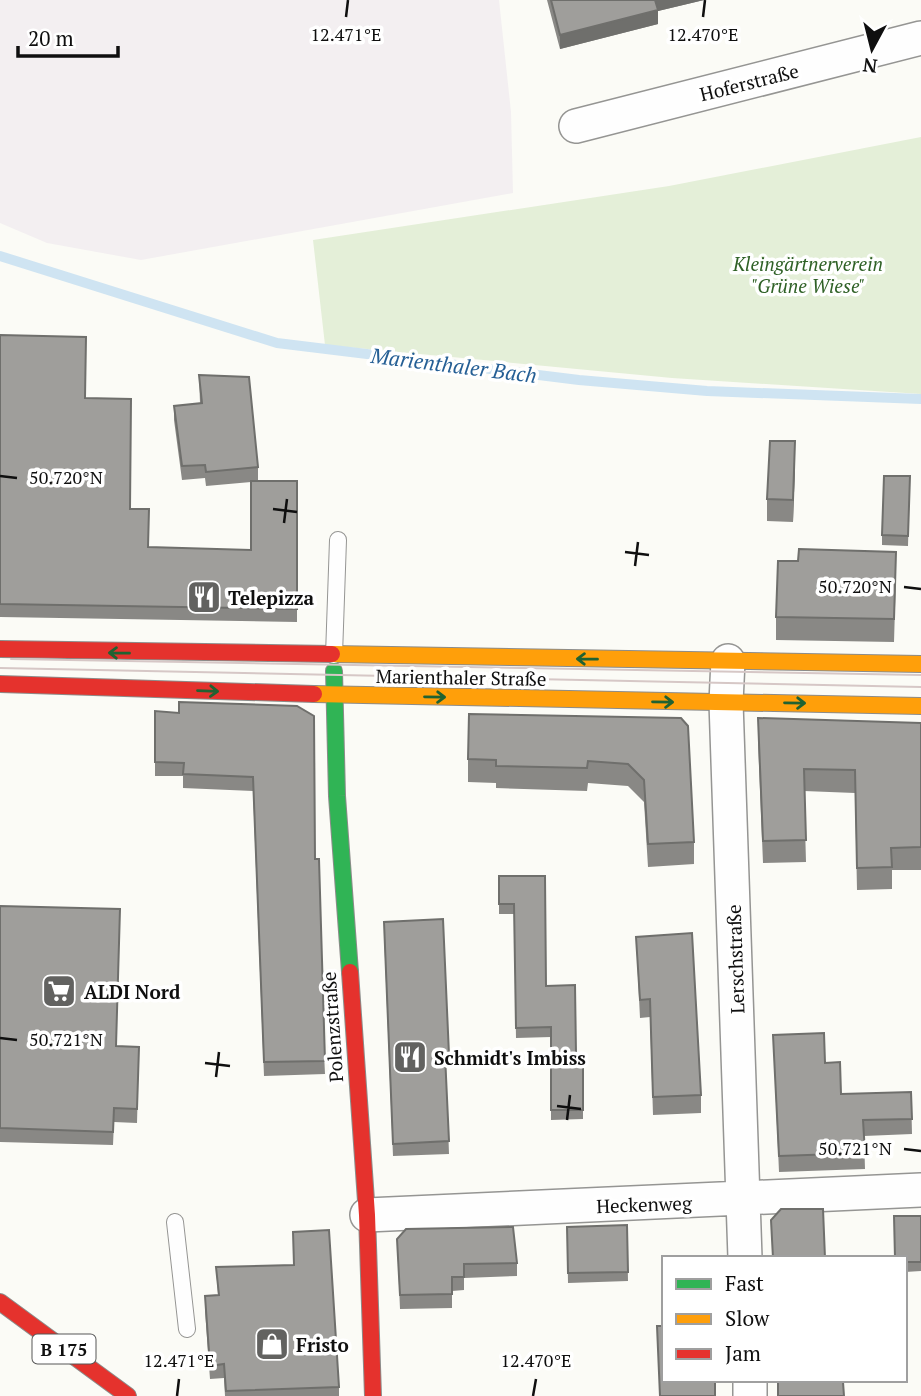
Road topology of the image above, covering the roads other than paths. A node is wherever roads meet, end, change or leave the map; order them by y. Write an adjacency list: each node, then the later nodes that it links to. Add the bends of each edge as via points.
1 (921, 38): 2 (street, Hoferstraße)
2 (576, 125)
3 (338, 540): 5 (lane)
4 (0, 649): 5 (main road, Marienthaler Straße, one-way to 4)
5 (334, 655): 6 (main road, Marienthaler Straße, one-way to 5); 9 (main road, Polenzstraße)
6 (729, 661): 7 (main road, Marienthaler Straße); 10 (street, Lerschstraße)
7 (921, 664)
8 (0, 684): 9 (main road, Marienthaler Straße, one-way to 9)
9 (334, 695): 10 (main road, Marienthaler Straße, one-way to 10); 14 (main road, Polenzstraße)
10 (726, 702): 11 (main road, Marienthaler Straße, one-way to 11); 13 (street, Lerschstraße)
11 (921, 706)
12 (921, 1190): 13 (street, Heckenweg)
13 (743, 1200): 14 (street, Heckenweg); 16 (street, Lerschstraße)
14 (367, 1215): 20 (main road, Polenzstraße)
15 (175, 1222): 18 (lane)
16 (745, 1256)
17 (0, 1302): 19 (main road, B 175)
18 (187, 1329)
19 (128, 1396)
20 (373, 1396)

